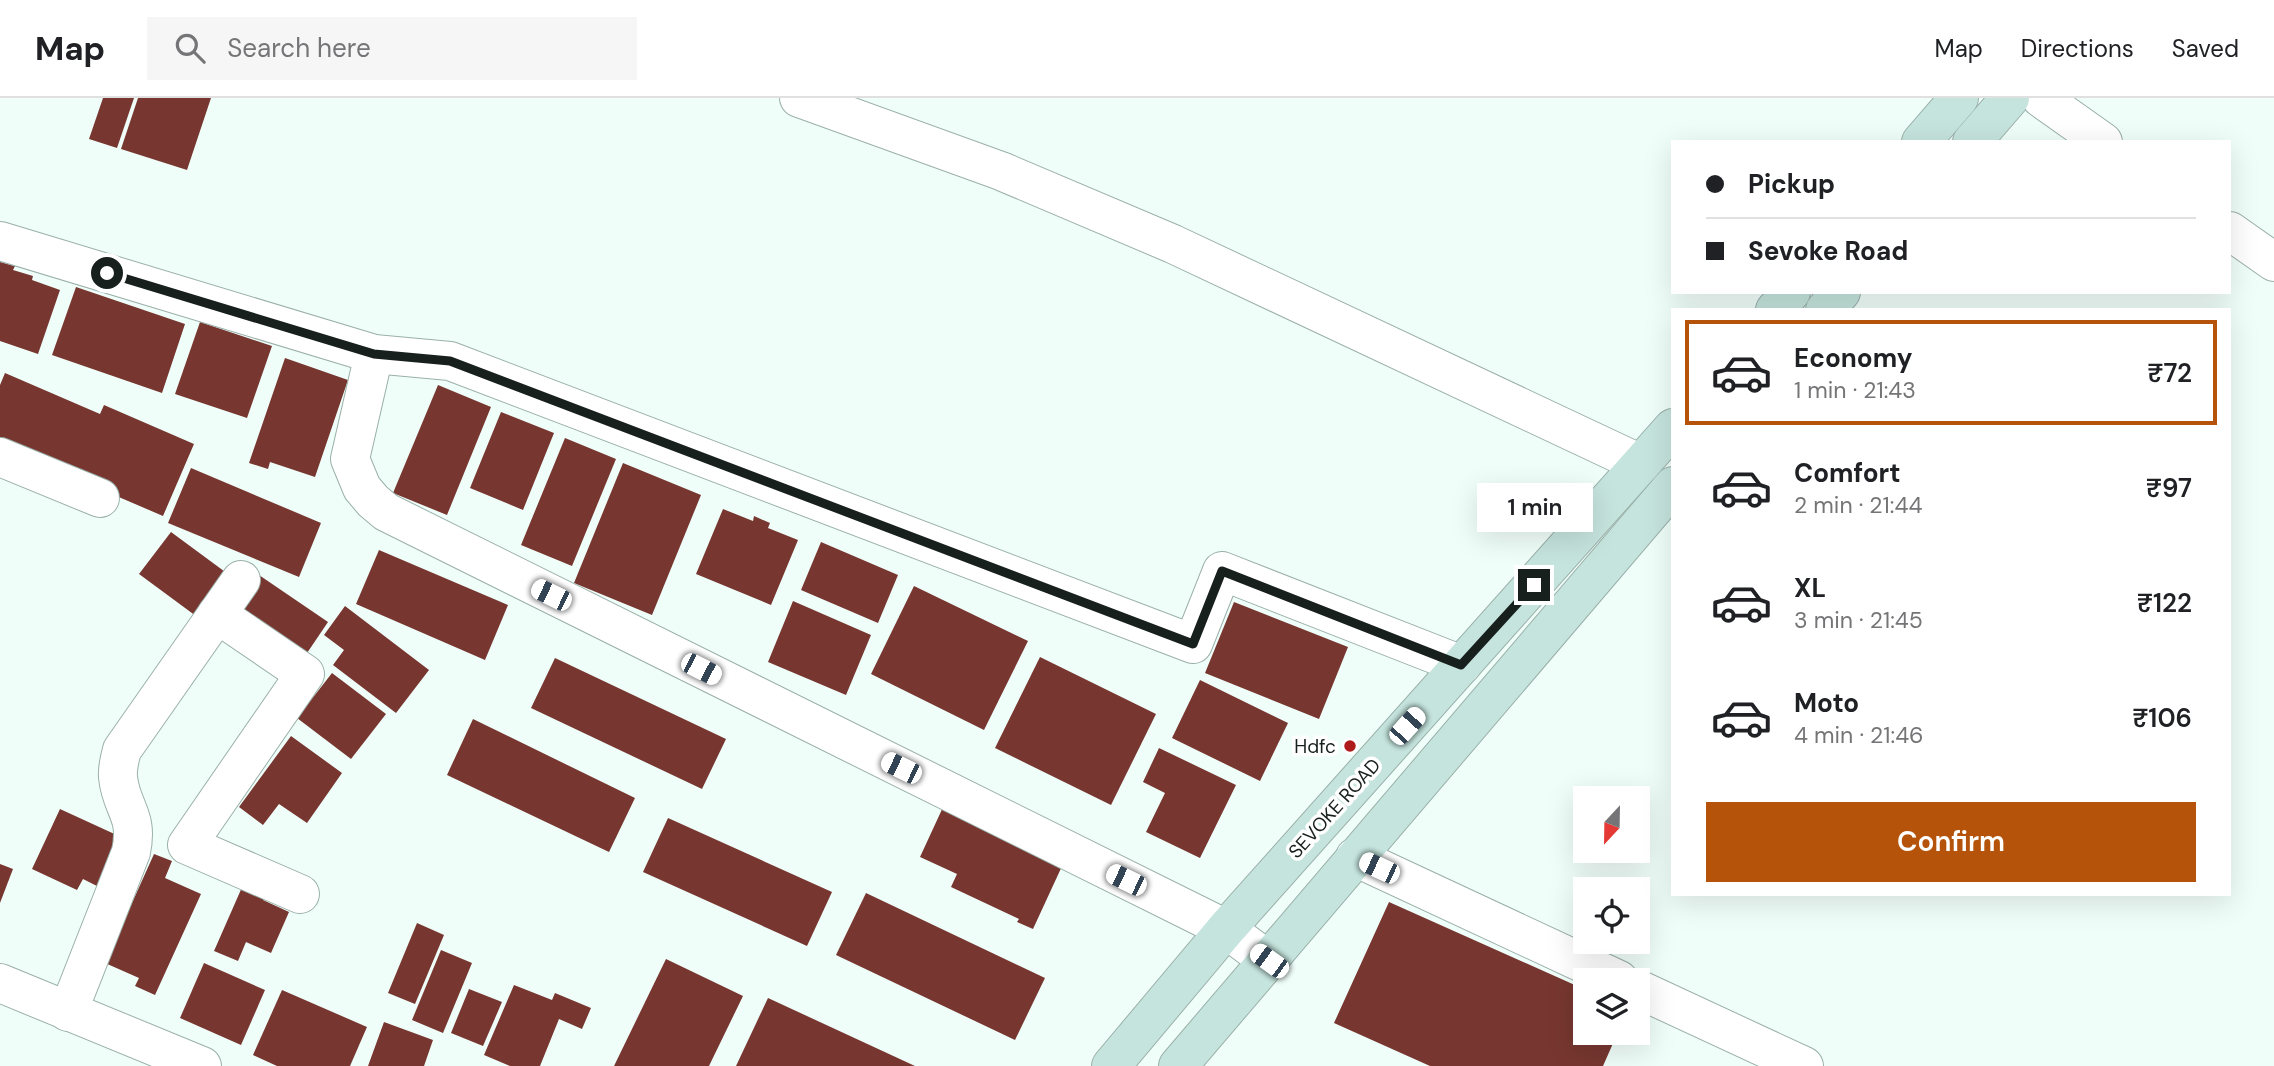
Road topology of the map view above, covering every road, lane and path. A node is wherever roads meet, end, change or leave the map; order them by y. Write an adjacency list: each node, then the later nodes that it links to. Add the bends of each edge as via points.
1 (799, 98): 18 (street, via 1001,170 1173,244)
2 (1959, 98): 5 (main road)
3 (2010, 98): 6 (main road)
4 (2041, 98): 7 (street)
5 (1923, 140)
6 (1974, 140)
7 (2100, 140)
8 (2231, 232): 10 (street)
9 (0, 241): 15 (street)
10 (2274, 262)
11 (1789, 294): 13 (main road)
12 (1839, 294): 14 (main road)
13 (1777, 308)
14 (1827, 308)
15 (374, 354): 23 (street, via 450,361 1193,644 1222,571); 28 (street, via 350,458 362,488 386,512)
16 (1671, 430): 18 (main road, SEVOKE ROAD)
17 (0, 457): 20 (street)
18 (1642, 464): 23 (main road, SEVOKE ROAD)
19 (1671, 488): 26 (main road)
20 (100, 498)
21 (241, 580): 22 (street)
22 (217, 614): 24 (street, via 122,750 118,776); 25 (street, via 305,674)
23 (1461, 665): 28 (main road, SEVOKE ROAD)
24 (133, 822): 25 (street); 33 (street, via 131,852)
25 (187, 845): 27 (street)
26 (1355, 857): 29 (main road); 30 (street)
27 (300, 894)
28 (1226, 929): 29 (street); 35 (main road, SEVOKE ROAD)
29 (1269, 961): 36 (main road)
30 (1593, 968)
31 (0, 983): 33 (street)
32 (1650, 995): 37 (street)
33 (68, 1012): 34 (street)
34 (202, 1066)
35 (1111, 1066)
36 (1178, 1066)
37 (1804, 1066)

